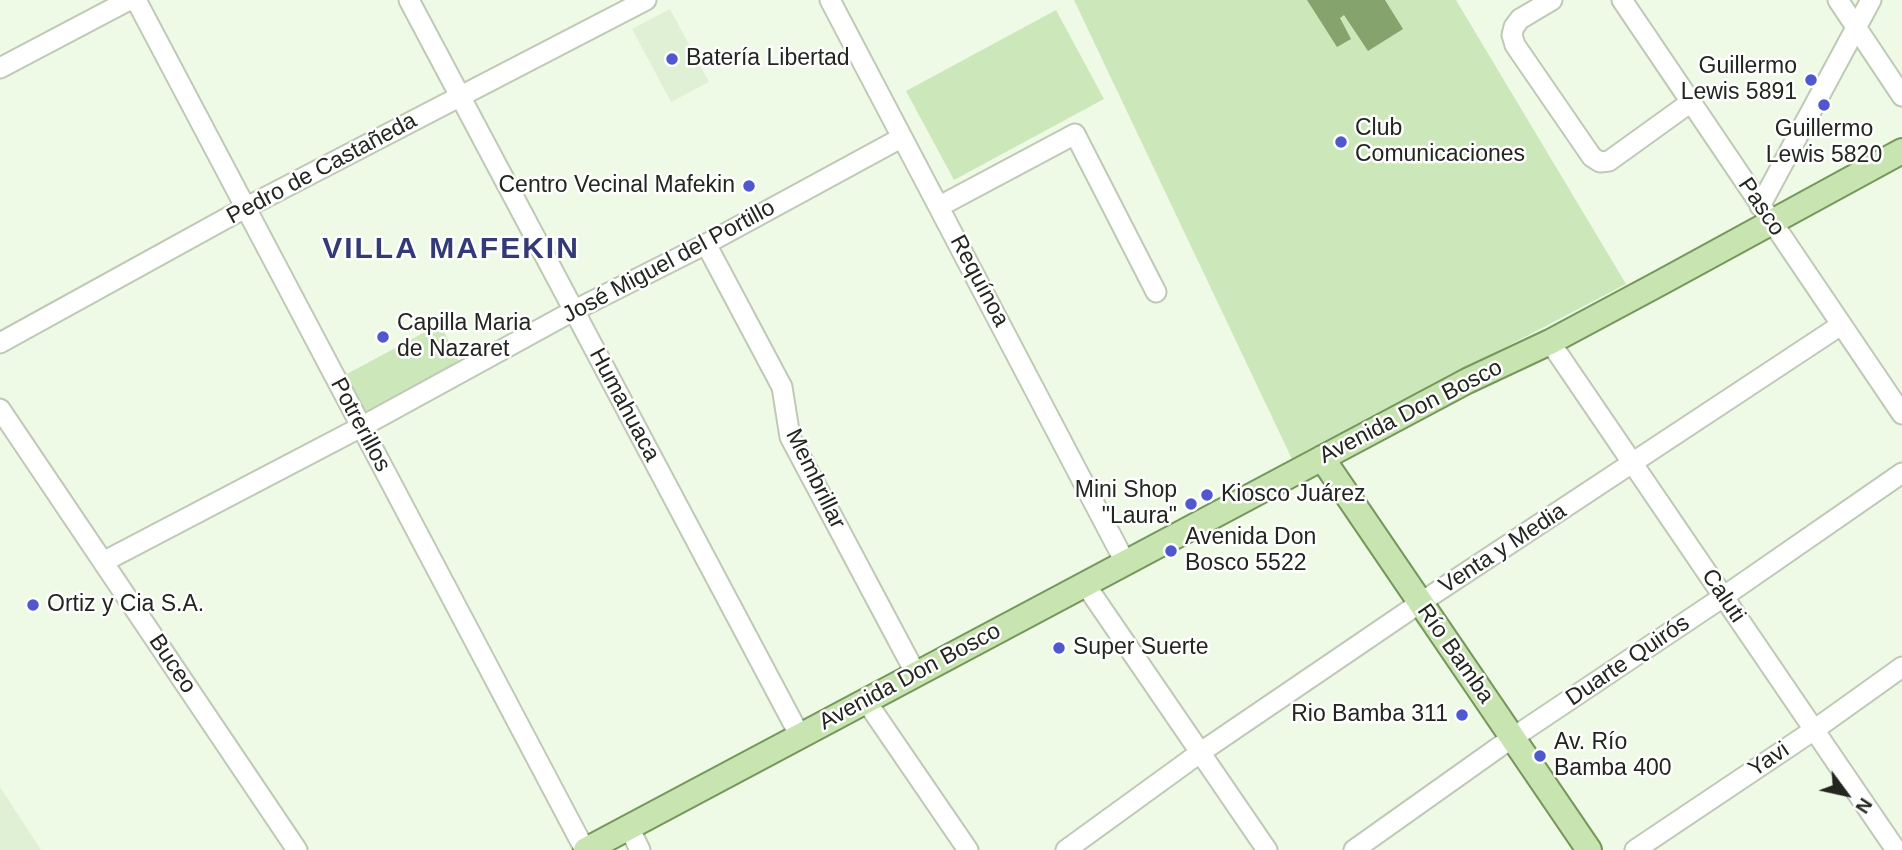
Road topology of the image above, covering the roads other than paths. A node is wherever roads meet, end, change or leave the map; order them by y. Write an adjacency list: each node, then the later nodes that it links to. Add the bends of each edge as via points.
1 (129, 0): 11 (street)
2 (136, 0): 18 (street, Potrerillos)
3 (409, 0): 13 (street, Humahuaca)
4 (646, 0): 13 (street, Pedro de Castañeda)
5 (830, 0): 15 (street, Requínoa)
6 (1552, 0): 14 (street, via 1520,19 1512,35 1592,157 1609,161)
7 (1622, 0): 14 (street, Pasco)
8 (1838, 0): 10 (street)
9 (1871, 0): 10 (street)
10 (1856, 26): 12 (street); 19 (street)
11 (0, 68)
12 (1902, 96)
13 (460, 97): 18 (street, Pedro de Castañeda); 22 (street, Humahuaca)
14 (1691, 102): 19 (street, Pasco)
15 (901, 138): 17 (street, Requínoa); 20 (street, José Miguel del Portillo)
16 (1902, 151): 19 (main road, Avenida Don Bosco)
17 (940, 206): 21 (street, via 1076,134); 33 (street, Requínoa)
18 (245, 208): 25 (street, Pedro de Castañeda); 28 (street, Potrerillos)
19 (1766, 215): 23 (street, Pasco); 24 (main road, Avenida Don Bosco)
20 (706, 244): 22 (street, José Miguel del Portillo); 38 (street, Membrillar, via 782,387 790,437)
21 (1156, 292)
22 (573, 311): 28 (street, José Miguel del Portillo); 41 (street, Humahuaca)
23 (1841, 325): 27 (street, Pasco); 30 (street, Venta y Media)
24 (1550, 342): 29 (main road, Avenida Don Bosco); 30 (street, Caluti)
25 (0, 343)
26 (0, 409): 32 (street, Buceo)
27 (1902, 414)
28 (361, 427): 32 (street, José Miguel del Portillo); 46 (street, Potrerillos)
29 (1315, 462): 33 (main road, Avenida Don Bosco); 36 (main road, Río Bamba)
30 (1632, 464): 35 (street, Caluti); 36 (street, Venta y Media)
31 (1902, 473): 35 (street, Duarte Quirós)
32 (103, 562): 45 (street, Buceo)
33 (1125, 562): 34 (main road, Avenida Don Bosco)
34 (1085, 584): 38 (main road, Avenida Don Bosco); 43 (street)
35 (1723, 597): 40 (street, Caluti); 42 (street, Duarte Quirós)
36 (1413, 608): 42 (main road, Río Bamba); 43 (street, Venta y Media)
37 (1902, 667): 40 (street, Yavi)
38 (916, 674): 39 (main road, Avenida Don Bosco)
39 (866, 701): 41 (main road, Avenida Don Bosco); 48 (street)
40 (1814, 730): 54 (street, Yavi); 55 (street, Caluti)
41 (800, 736): 44 (main road, Avenida Don Bosco)
42 (1506, 743): 51 (street, Duarte Quirós); 52 (main road, Río Bamba); 53 (main road, Río Bamba)
43 (1201, 752): 49 (street, Venta y Media); 50 (street)
44 (629, 827): 46 (main road, Avenida Don Bosco); 47 (street)
45 (298, 850)
46 (585, 850)
47 (640, 850)
48 (968, 850)
49 (1066, 850)
50 (1267, 850)
51 (1354, 850)
52 (1569, 850)
53 (1589, 850)
54 (1635, 850)
55 (1896, 850)

